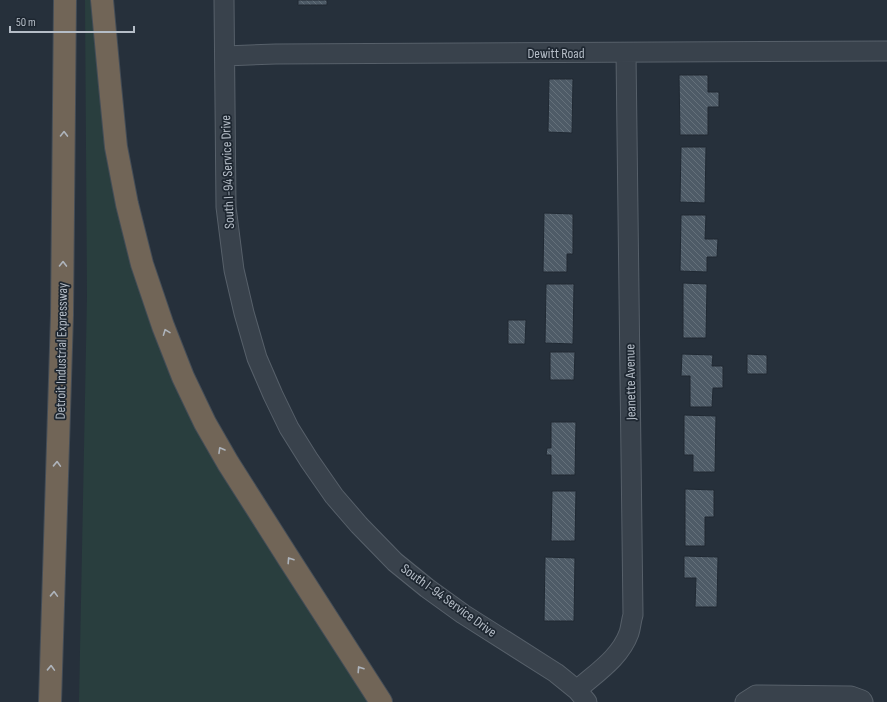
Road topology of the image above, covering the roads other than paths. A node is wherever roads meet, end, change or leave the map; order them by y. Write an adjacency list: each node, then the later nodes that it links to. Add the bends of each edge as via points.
1 (65, 0): 10 (highway, Detroit Industrial Expressway, one-way to 1, via 62,315)
2 (102, 0): 11 (highway, one-way to 2, via 228,462 183,377 142,264 127,204 116,147)
3 (224, 0): 6 (street, South I-94 Service Drive)
4 (887, 51): 5 (street, Dewitt Road)
5 (626, 53): 6 (street, Dewitt Road); 7 (street, Jeanette Avenue, via 633,615 620,650)
6 (225, 56): 7 (street, South I-94 Service Drive, via 226,207 234,270 257,358 289,428 334,496 395,562 463,614 556,673)
7 (582, 696)
8 (797, 699): 9 (street); 12 (street, via 756,695)
9 (839, 699): 13 (street, via 851,696)
10 (50, 702)
11 (381, 702)
12 (745, 702)
13 (863, 702)

